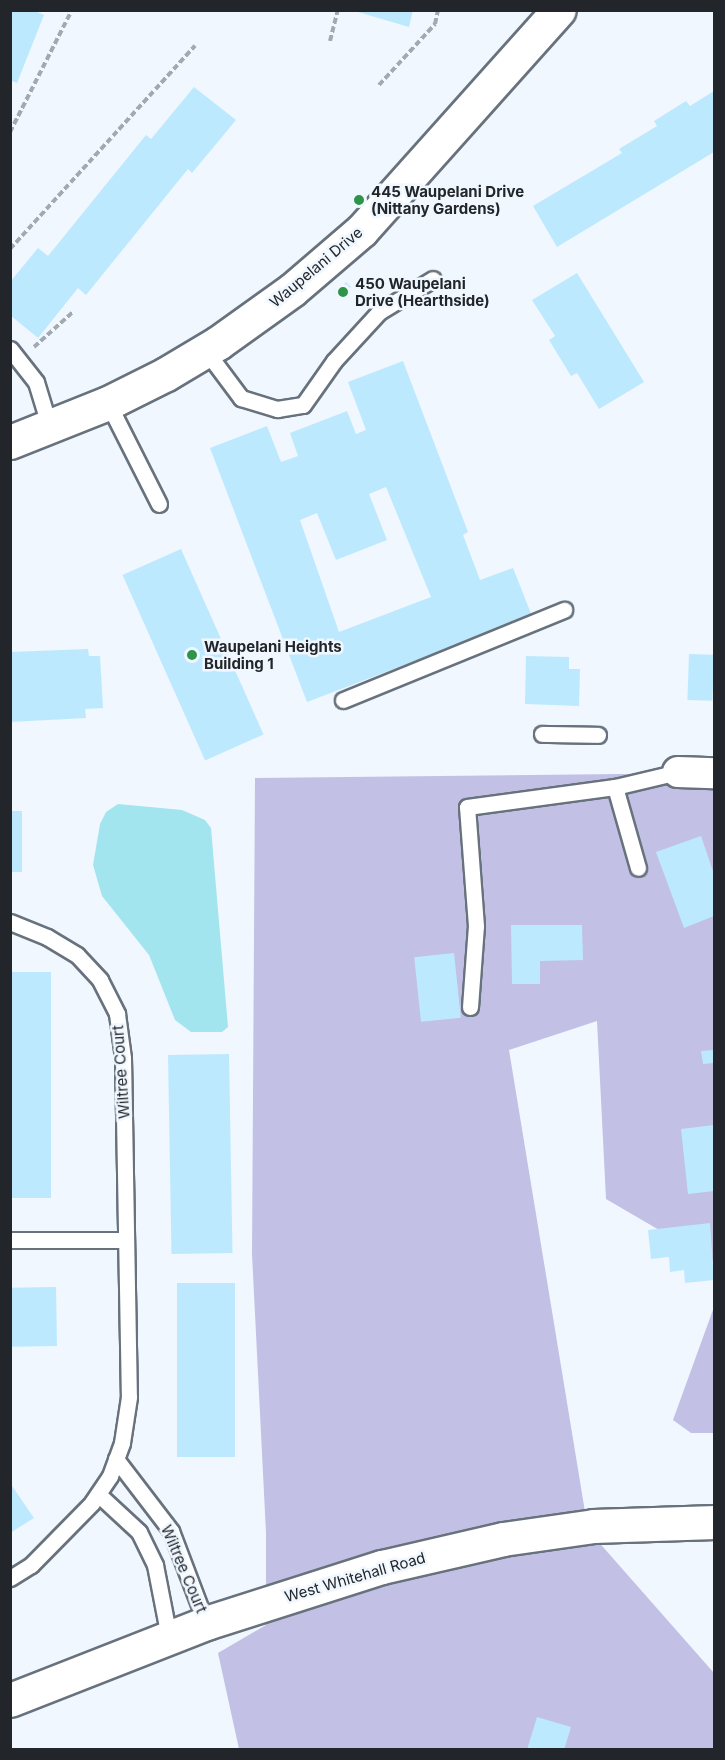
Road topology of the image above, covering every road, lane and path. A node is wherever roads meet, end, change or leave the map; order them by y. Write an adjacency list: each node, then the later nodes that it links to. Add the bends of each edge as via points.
1 (72, 10): 8 (path)
2 (338, 10): 5 (path)
3 (438, 10): 7 (path, via 435,24)
4 (559, 10): 12 (main road, Waupelani Drive, via 362,230 292,290)
5 (330, 41)
6 (195, 46): 9 (path)
7 (379, 85)
8 (10, 132)
9 (10, 249)
10 (433, 279): 12 (lane, via 379,312 334,361 303,405 277,409 241,398)
11 (74, 311): 13 (path)
12 (206, 351): 14 (main road, Waupelani Drive)
13 (16, 354): 15 (lane, via 36,382)
14 (108, 403): 15 (main road, Waupelani Drive); 17 (lane)
15 (50, 428): 16 (main road, Waupelani Drive)
16 (10, 442)
17 (159, 504)
18 (564, 610): 19 (lane)
19 (343, 700)
20 (542, 734): 21 (lane)
21 (598, 735)
22 (678, 772): 23 (street); 24 (lane)
23 (714, 773)
24 (615, 787): 25 (lane); 27 (lane, via 467,807 476,926)
25 (638, 868)
26 (10, 922): 29 (lane, Wiltree Court, via 47,937 77,956 100,980 117,1014 123,1058)
27 (470, 1007)
28 (10, 1240): 29 (lane)
29 (126, 1240): 30 (lane, Wiltree Court, via 129,1397)
30 (116, 1459): 31 (lane, Wiltree Court); 34 (lane, Wiltree Court, via 171,1531)
31 (98, 1494): 33 (lane, Wiltree Court, via 65,1533 31,1565); 35 (lane, Wiltree Court, via 139,1532 151,1556)
32 (714, 1522): 34 (main road, West Whitehall Road, via 594,1526 503,1539 382,1567)
33 (10, 1578)
34 (206, 1623): 35 (main road, West Whitehall Road)
35 (169, 1637): 36 (main road, West Whitehall Road)
36 (10, 1700)

